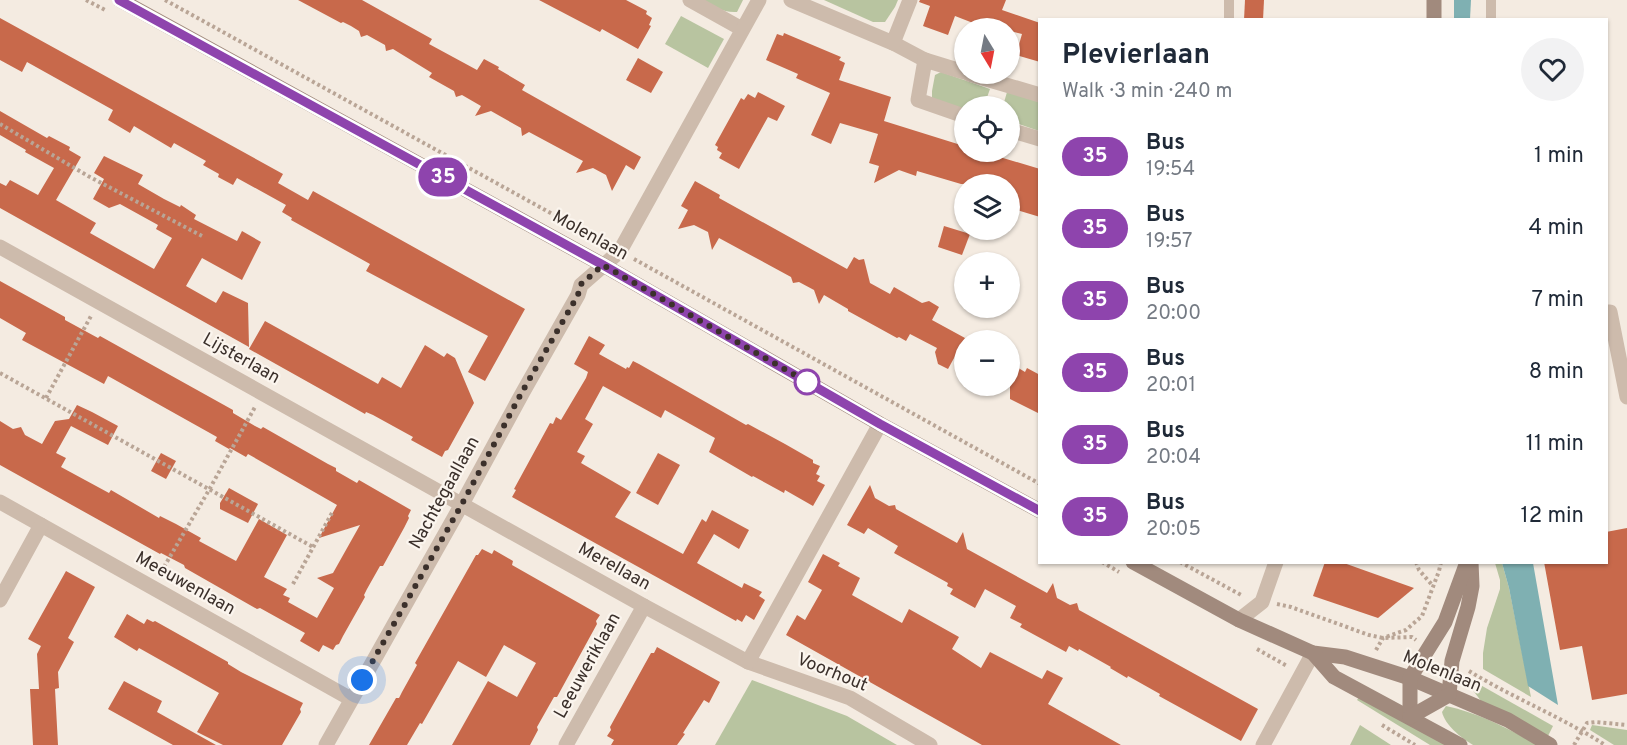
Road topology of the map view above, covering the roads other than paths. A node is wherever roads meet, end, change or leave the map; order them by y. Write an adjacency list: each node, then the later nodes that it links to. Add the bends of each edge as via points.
1 (120, 0): 22 (main road, Molenlaan)
2 (690, 0): 12 (street)
3 (759, 0): 12 (street, Nachtegaallaan)
4 (791, 0): 13 (street)
5 (910, 0): 13 (street)
6 (1229, 0): 9 (lane)
7 (1434, 0): 10 (main road)
8 (1491, 0): 11 (lane)
9 (1229, 18)
10 (1434, 18)
11 (1491, 18)
12 (742, 29): 22 (street, Nachtegaallaan, via 620,252)
13 (893, 43): 14 (street)
14 (925, 60): 15 (street); 18 (street, via 918,100)
15 (954, 69)
16 (1003, 84): 17 (street)
17 (1038, 94)
18 (954, 113)
19 (1020, 133): 20 (street)
20 (1038, 139)
21 (0, 248): 27 (street, Lijsterlaan)
22 (603, 265): 25 (main road, Molenlaan); 27 (street, Nachtegaallaan, via 580,285)
23 (1608, 312): 24 (street)
24 (1627, 397)
25 (880, 424): 28 (main road, Molenlaan); 38 (street)
26 (0, 502): 29 (street, Meeuwenlaan)
27 (462, 504): 35 (street, Merellaan); 41 (street, Nachtegaallaan)
28 (1038, 510)
29 (41, 525): 34 (street); 41 (street, Meeuwenlaan)
30 (1137, 564): 36 (main road, Molenlaan)
31 (1275, 564): 36 (street, via 1262,602)
32 (1468, 564): 39 (main road, via 1445,622)
33 (1469, 564): 40 (main road, via 1472,586 1452,661)
34 (0, 600)
35 (644, 606): 38 (street, Merellaan); 44 (street, Leeuweriklaan)
36 (1239, 620): 37 (main road, Molenlaan)
37 (1314, 653): 39 (main road, Molenlaan, via 1345,657); 42 (main road, Molenlaan, via 1334,677); 46 (street)
38 (748, 662): 45 (street, Voorhout, via 850,698)
39 (1410, 678): 40 (main road, Molenlaan); 42 (main road)
40 (1449, 695): 42 (main road); 48 (main road, Molenlaan, via 1508,720)
41 (351, 699): 43 (street, Nachtegaallaan)
42 (1410, 717): 47 (main road, Molenlaan)
43 (326, 745)
44 (566, 745)
45 (930, 745)
46 (1263, 745)
47 (1460, 745)
48 (1550, 745)

